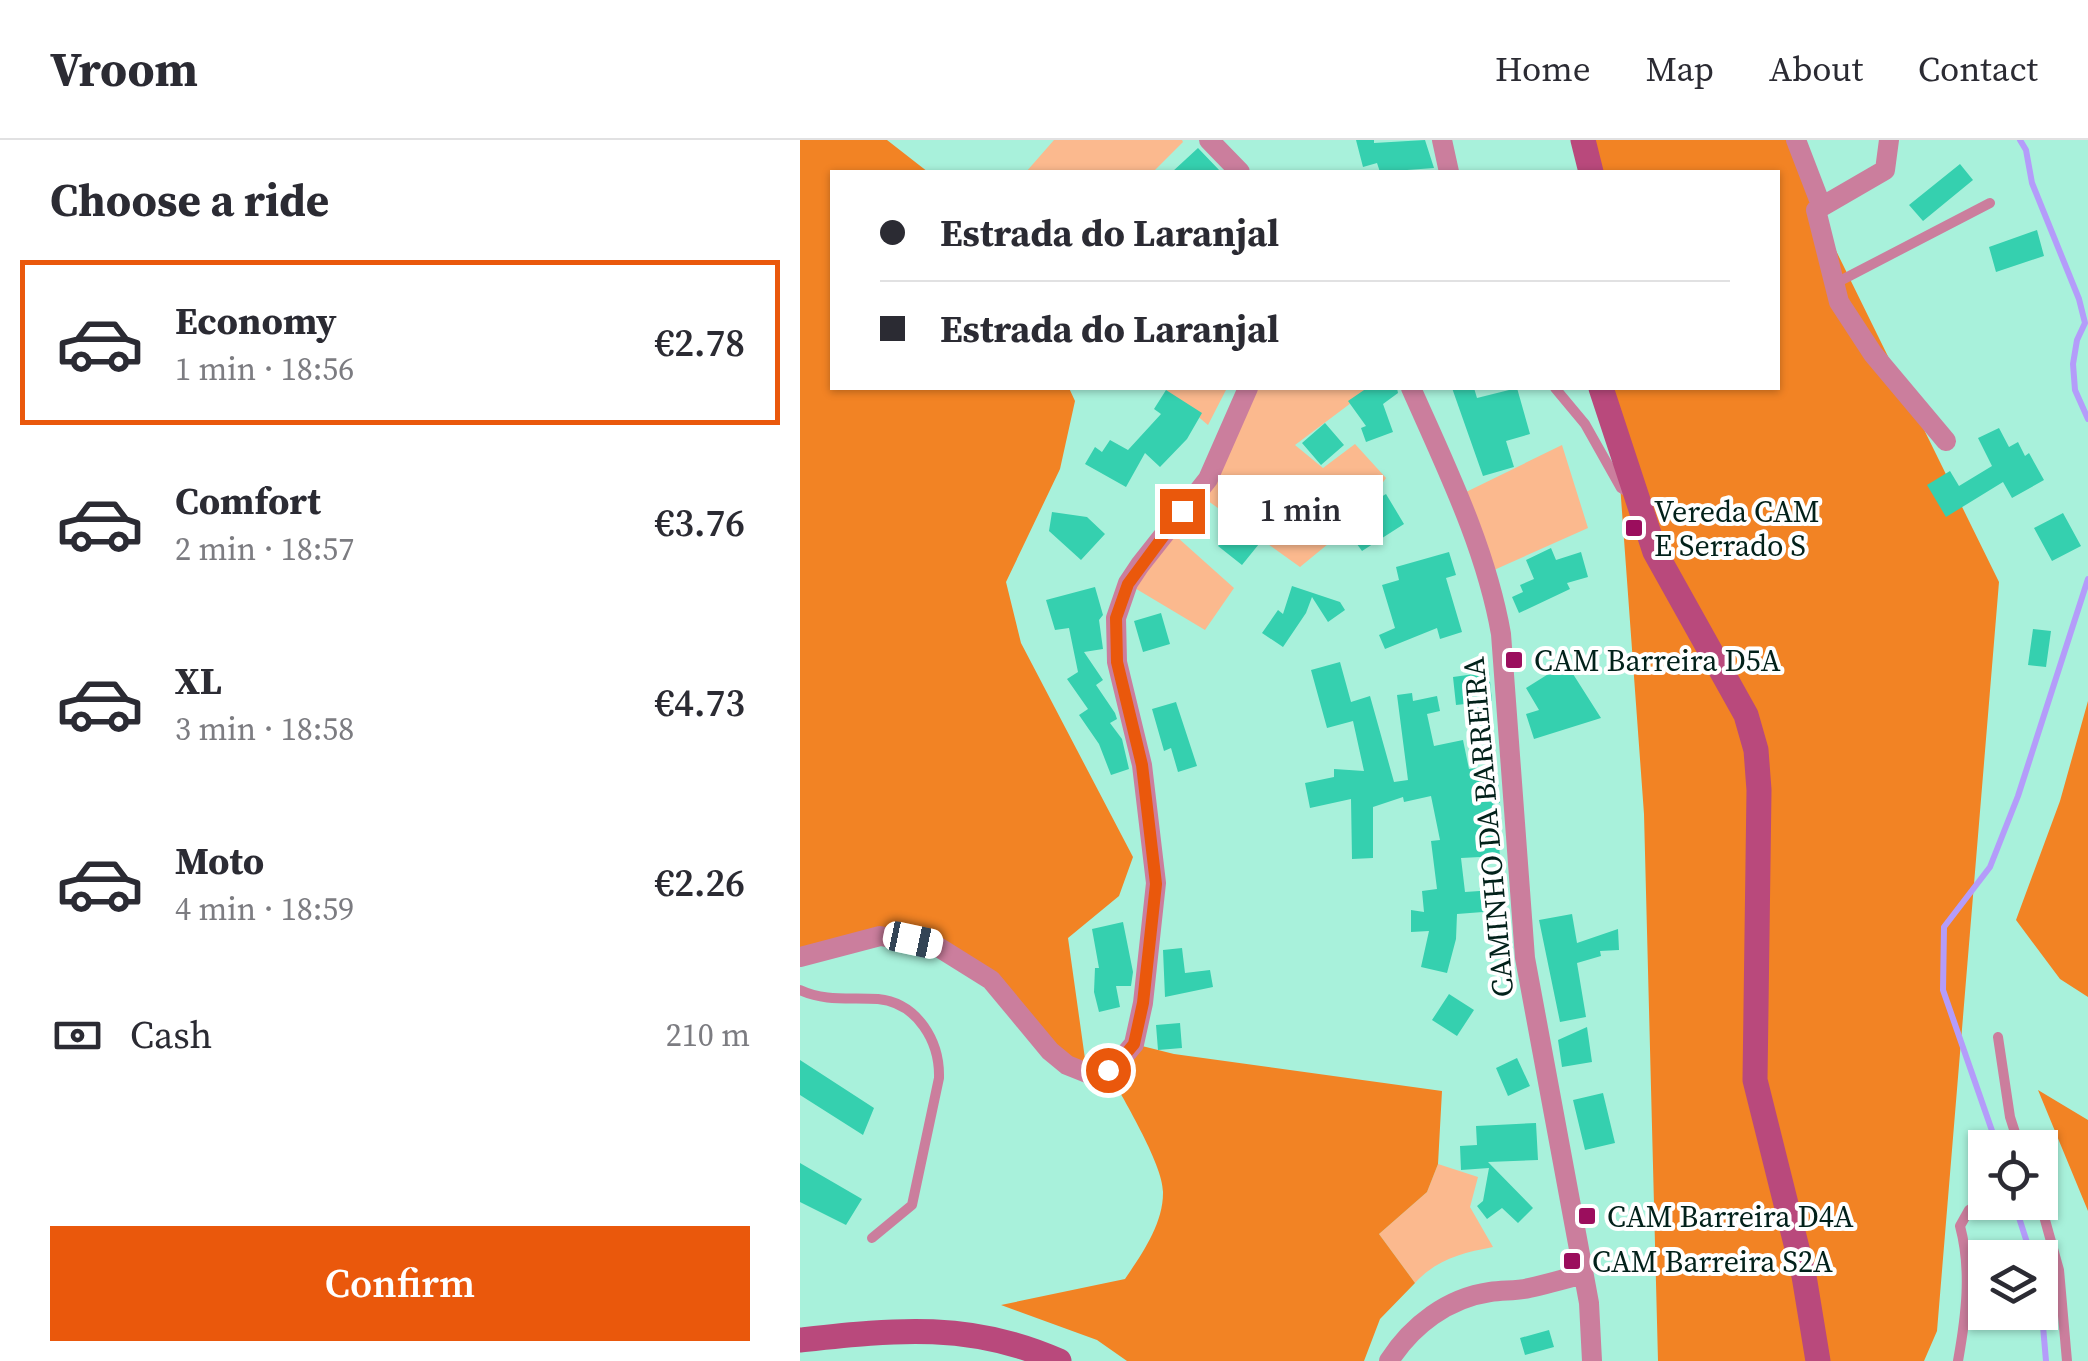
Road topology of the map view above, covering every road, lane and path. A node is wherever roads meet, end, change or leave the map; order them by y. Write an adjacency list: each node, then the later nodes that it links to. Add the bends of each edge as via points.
1 (1209, 140): 6 (street)
2 (1442, 140): 7 (street)
3 (1582, 140): 8 (main road)
4 (1796, 140): 10 (street)
5 (1889, 140): 10 (street, via 1885,170)
6 (1238, 170)
7 (1449, 170)
8 (1591, 170)
9 (1990, 203): 11 (lane)
10 (1821, 205): 11 (street, via 1816,210)
11 (1834, 284): 16 (street, via 1838,302 1873,354)
12 (1247, 390): 18 (street, via 1208,479 1140,564 1116,618 1117,662 1142,765 1156,884 1134,1044 1113,1069 1087,1073 1067,1065 992,980 934,945 880,936)
13 (1412, 390): 25 (street, CAMINHO DA BARREIRA, via 1494,594 1525,958)
14 (1557, 390): 17 (lane, via 1622,488)
15 (1602, 390): 17 (main road)
16 (1946, 441)
17 (1636, 496): 27 (main road, via 1655,552 1733,688 1756,750 1753,1059)
18 (800, 957)
19 (800, 990): 24 (lane, via 823,998 883,1000 904,1009 923,1024 940,1057 912,1205)
20 (1998, 1037): 21 (lane)
21 (2014, 1130)
22 (1968, 1210): 31 (lane, via 1960,1226 1966,1277)
23 (2045, 1220): 32 (lane, via 2059,1270)
24 (872, 1238)
25 (1583, 1274): 29 (street, via 1462,1299 1413,1330); 30 (street, CAMINHO DA BARREIRA)
26 (800, 1340): 28 (main road, via 933,1330 1020,1345)
27 (1819, 1359)
28 (1059, 1361)
29 (1390, 1361)
30 (1592, 1361)
31 (1958, 1361)
32 (2067, 1361)

